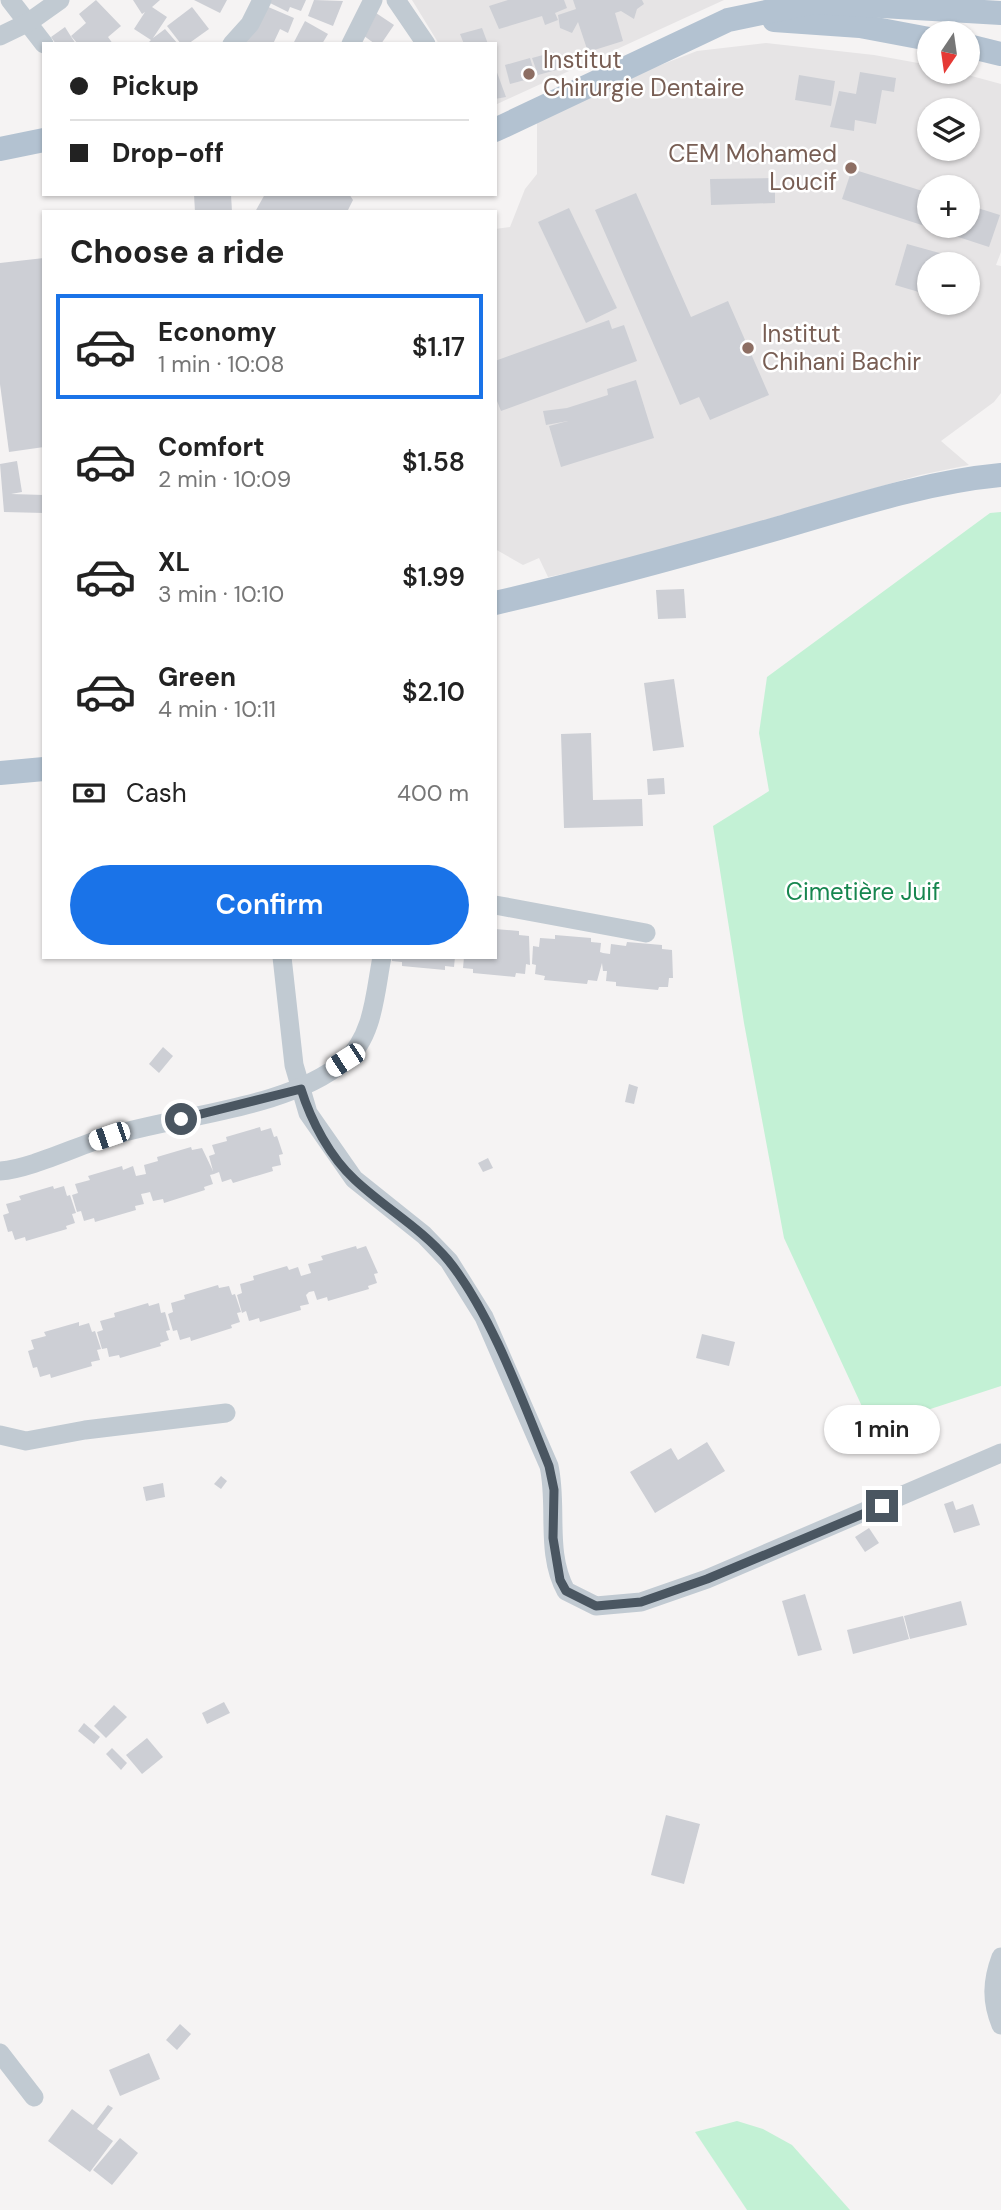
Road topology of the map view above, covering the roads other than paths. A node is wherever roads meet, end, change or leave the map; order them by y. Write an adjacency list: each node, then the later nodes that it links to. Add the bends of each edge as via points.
1 (10, 0): 9 (street)
2 (61, 0): 9 (street)
3 (262, 0): 13 (street)
4 (373, 0): 14 (street)
5 (397, 0): 15 (street)
6 (812, 1): 7 (main road); 8 (main road)
7 (733, 13): 11 (main road); 18 (main road)
8 (1001, 13)
9 (29, 22): 10 (street); 12 (street)
10 (0, 36)
11 (917, 37)
12 (43, 42)
13 (234, 42)
14 (352, 42)
15 (425, 42)
16 (980, 49): 17 (main road)
17 (1001, 54)
18 (497, 130)
19 (42, 140): 20 (main road)
20 (0, 149)
21 (1001, 475): 22 (main road, via 866,503)
22 (497, 603)
23 (42, 769): 24 (main road)
24 (0, 773)
25 (497, 905): 26 (street)
26 (646, 933)
27 (282, 959): 29 (street)
28 (382, 959): 29 (street, via 362,1041 345,1060)
29 (301, 1089): 30 (street, via 109,1136); 33 (street, via 308,1113 354,1179 449,1261 484,1317 549,1466 560,1580 566,1591 582,1601 610,1607 641,1602 707,1579)
30 (0, 1171)
31 (226, 1413): 32 (street, via 26,1441)
32 (0, 1435)
33 (1001, 1453)
34 (1001, 1956): 35 (street, via 993,2002)
35 (1001, 2025)
36 (0, 2053): 37 (street)
37 (34, 2097)

